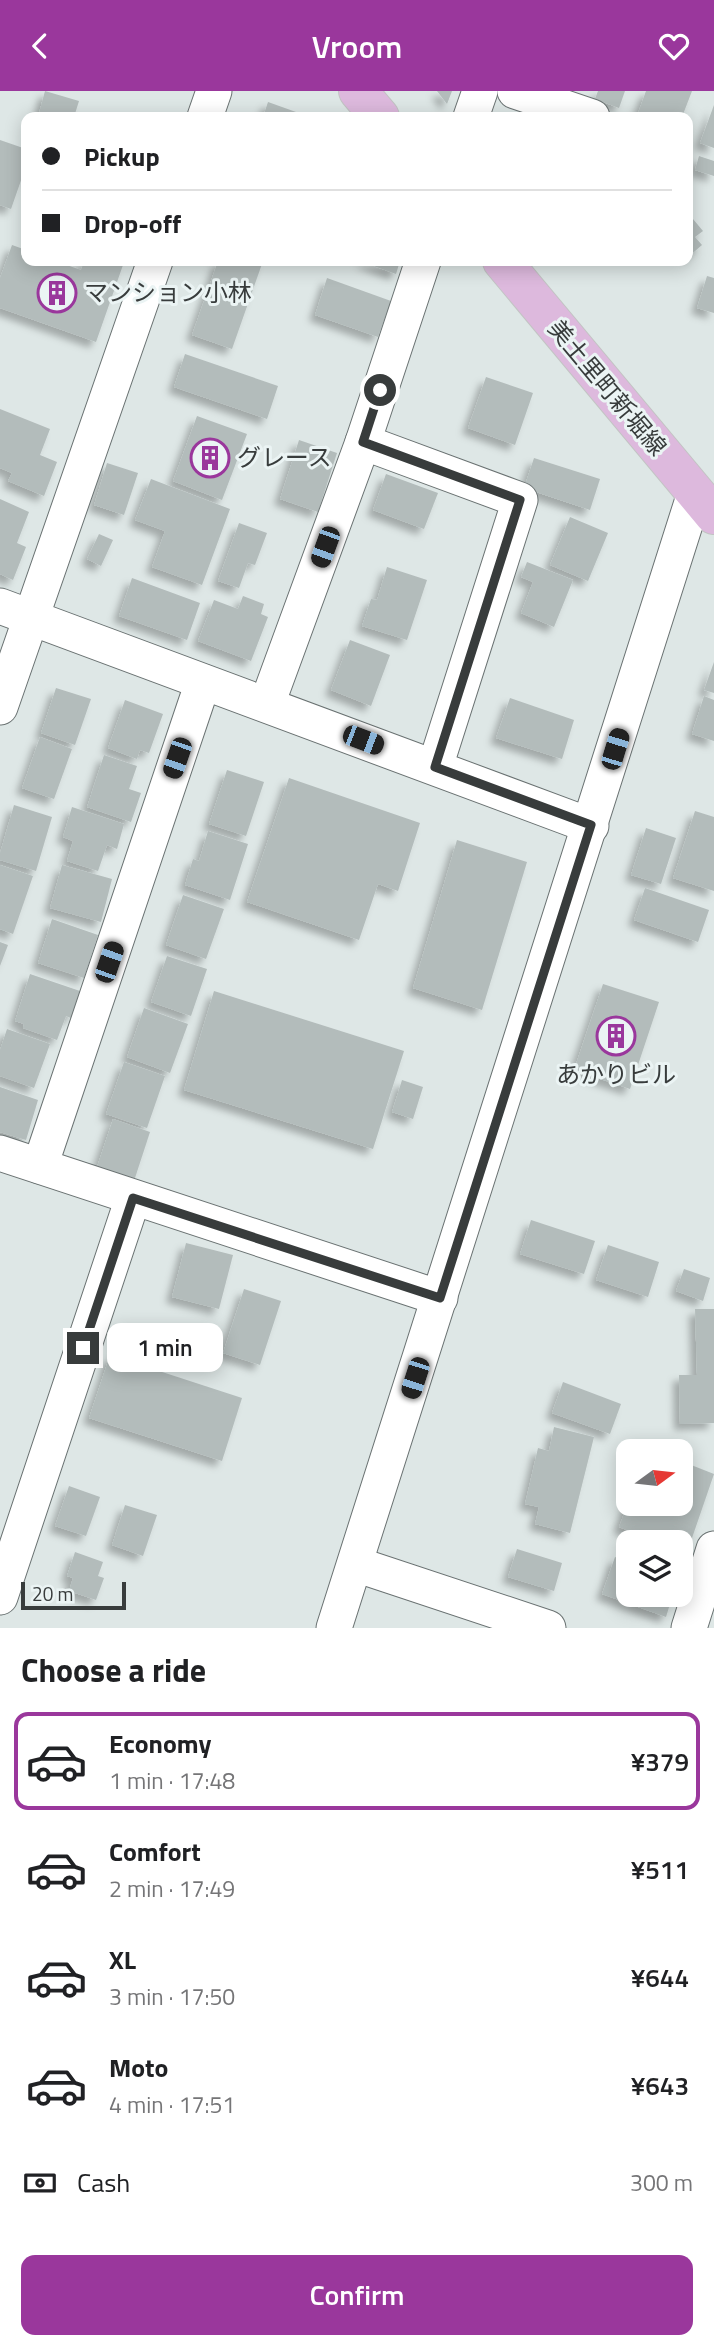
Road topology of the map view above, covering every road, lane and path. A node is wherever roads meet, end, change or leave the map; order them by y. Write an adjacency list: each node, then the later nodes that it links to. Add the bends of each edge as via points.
1 (214, 91): 5 (street)
2 (358, 91): 6 (main road)
3 (480, 91): 7 (street)
4 (515, 91): 8 (street)
5 (207, 112)
6 (376, 112)
7 (473, 112)
8 (577, 112)
9 (153, 266): 14 (street)
10 (421, 266): 12 (street)
11 (506, 266): 13 (main road, 美土里町新堀線)
12 (363, 442): 16 (street); 18 (street, via 520,500)
13 (704, 504): 19 (street)
14 (15, 612): 15 (street); 17 (street)
15 (203, 682): 16 (street); 21 (street)
16 (267, 704): 18 (street)
17 (0, 707)
18 (435, 767): 19 (street)
19 (591, 825): 23 (street)
20 (0, 1153): 21 (street)
21 (40, 1166): 22 (street)
22 (133, 1198): 23 (street); 26 (street)
23 (440, 1298): 25 (street)
24 (714, 1549): 29 (street)
25 (355, 1564): 27 (street); 28 (street)
26 (0, 1597)
27 (334, 1628)
28 (548, 1628)
29 (689, 1628)

